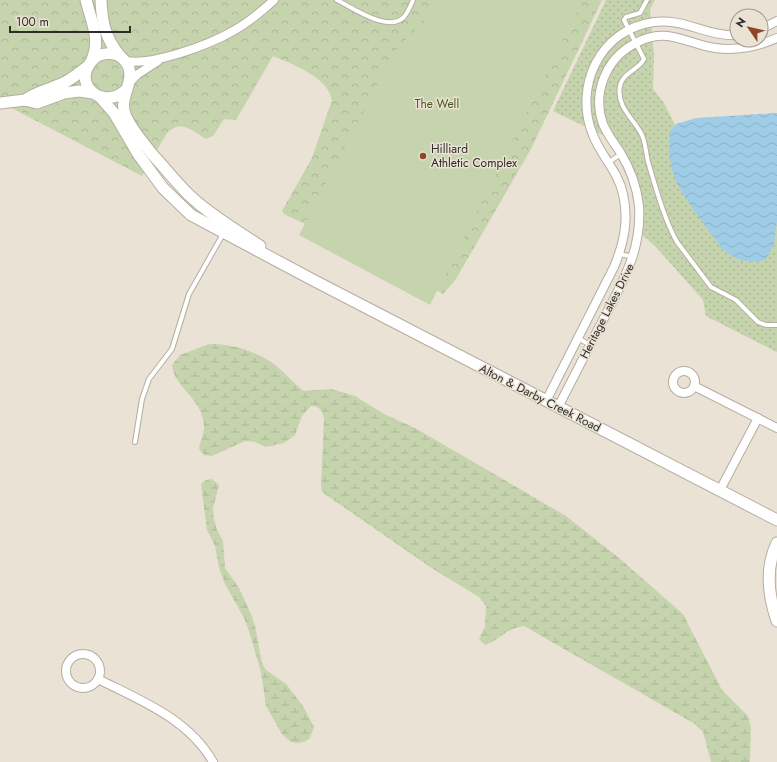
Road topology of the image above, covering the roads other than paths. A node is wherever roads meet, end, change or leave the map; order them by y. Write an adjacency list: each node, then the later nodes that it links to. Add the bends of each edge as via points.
1 (86, 0): 13 (main road, via 97,38 97,49)
2 (102, 0): 12 (main road, via 105,30 110,44)
3 (274, 0): 11 (street, via 234,31)
4 (337, 0): 5 (lane, via 383,22 398,21 404,17)
5 (414, 0)
6 (647, 0): 7 (lane, via 640,13 624,18)
7 (629, 30): 8 (street, Heritage Lakes Drive, via 648,23 676,22 713,33); 10 (lane); 19 (street, Heritage Lakes Drive, via 614,40 600,56 589,78 586,95 586,113 590,129)
8 (729, 34)
9 (777, 38): 10 (street, Heritage Lakes Drive, via 756,46 736,49 710,47 673,36 651,37)
10 (636, 43): 18 (street, Heritage Lakes Drive, via 622,52 611,64 600,90 603,124); 24 (lane, via 643,61 624,79 620,89 621,99 627,116 643,139 655,187 676,240 711,287 736,300 758,322)
11 (162, 58): 12 (street, via 142,62); 14 (street, via 138,74)
12 (122, 59): 13 (main road, via 105,53); 14 (main road, via 131,75)
13 (90, 63): 15 (main road, via 86,81); 16 (main road, via 71,79)
14 (128, 86): 15 (main road, via 115,98); 23 (main road, Alton & Darby Creek Road, via 124,106 129,122 188,194 217,218)
15 (97, 95): 16 (main road, via 79,91 64,93 37,103); 20 (main road, Alton & Darby Creek Road, via 114,113 138,154 163,188 191,216)
16 (25, 100): 17 (main road)
17 (0, 103)
18 (621, 154): 19 (lane); 22 (street, Heritage Lakes Drive, via 634,181 638,204 638,237)
19 (609, 162): 21 (street, Heritage Lakes Drive, via 618,178 625,205 626,228)
20 (223, 234): 23 (main road, Alton & Darby Creek Road); 32 (lane, via 189,294 172,349 149,379 142,399)
21 (620, 254): 22 (lane); 25 (street, Heritage Lakes Drive)
22 (633, 257): 26 (street, Heritage Lakes Drive)
23 (313, 280): 28 (main road, Alton & Darby Creek Road)
24 (777, 325)
25 (578, 338): 26 (lane); 28 (street, Heritage Lakes Drive)
26 (590, 344): 29 (street, Heritage Lakes Drive)
27 (694, 386): 30 (street)
28 (546, 401): 29 (main road, Alton & Darby Creek Road)
29 (558, 407): 33 (main road, Alton & Darby Creek Road)
30 (758, 418): 31 (street); 33 (street)
31 (777, 428)
32 (135, 442)
33 (720, 490): 34 (main road, Alton & Darby Creek Road)
34 (773, 518)
35 (777, 543): 36 (main road, via 770,562 768,578)
36 (777, 621)
37 (98, 679): 37 (street, via 90,687 74,686 69,682 65,672 68,661 78,654 89,655 100,668); 38 (street, via 160,710 191,734)
38 (213, 762)

